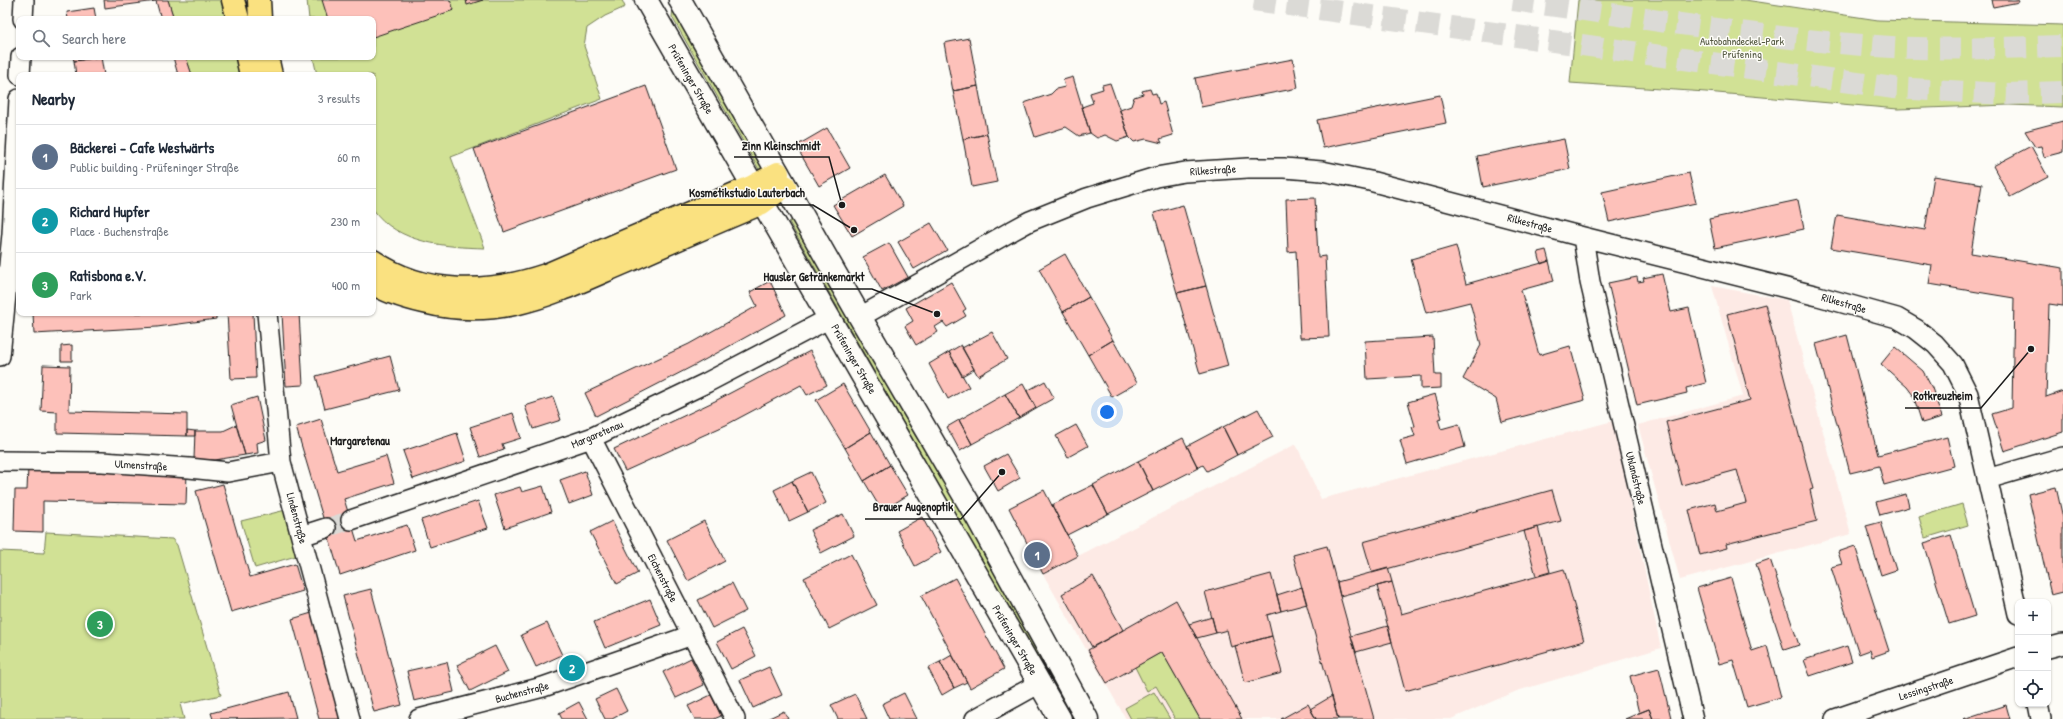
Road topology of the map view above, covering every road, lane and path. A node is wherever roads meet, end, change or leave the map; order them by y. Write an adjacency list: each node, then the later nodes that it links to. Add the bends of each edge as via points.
1 (24, 0): 6 (street)
2 (233, 0): 7 (highway)
3 (259, 0): 8 (highway)
4 (646, 0): 17 (street, Prüfeninger Straße)
5 (680, 0): 16 (street)
6 (23, 16)
7 (237, 16)
8 (260, 16)
9 (21, 60): 12 (street)
10 (248, 60): 13 (highway)
11 (268, 60): 14 (highway)
12 (20, 72)
13 (251, 72)
14 (270, 72)
15 (16, 126): 18 (street)
16 (781, 179): 17 (highway); 24 (street)
17 (757, 194): 20 (highway, via 519,284 489,289 458,290 432,286 404,277); 21 (highway, via 556,292 519,304 485,309 446,308 412,300); 23 (street, Prüfeninger Straße)
18 (7, 208): 25 (street)
19 (1584, 237): 24 (street, Rilkestraße, via 1429,195 1322,171 1248,168 1186,172 1116,188 1030,221); 30 (street, Rilkestraße, via 1818,296 1897,318 1916,329 1935,344 1962,378); 47 (street, Uhlandstraße, via 1590,282)
20 (376, 263)
21 (376, 284)
22 (267, 316): 29 (street, Lindenstraße)
23 (830, 318): 26 (street, Margaretenau, via 706,383); 39 (street, Prüfeninger Straße)
24 (860, 318): 46 (street, via 978,519)
25 (0, 356)
26 (591, 438): 31 (street, Margaretenau); 35 (street, Eichenstraße)
27 (2063, 457): 30 (street)
28 (0, 461): 29 (street, Ulmenstraße, via 102,462 228,472)
29 (281, 462): 33 (street, Lindenstraße)
30 (1987, 479): 34 (street, Rilkestraße)
31 (351, 520)
32 (326, 528): 33 (street)
33 (302, 536): 41 (street, Lindenstraße)
34 (2015, 601)
35 (692, 635): 42 (street, Buchenstraße, via 543,687); 43 (street, Eichenstraße)
36 (2063, 644): 37 (street)
37 (2051, 647)
38 (2015, 658): 48 (street, Lessingstraße)
39 (1040, 683): 44 (street); 45 (street, Prüfeninger Straße)
40 (2039, 707): 49 (street)
41 (350, 719)
42 (419, 719)
43 (735, 719)
44 (975, 719)
45 (1060, 719)
46 (1087, 719)
47 (1693, 719)
48 (1835, 719)
49 (2041, 719)

